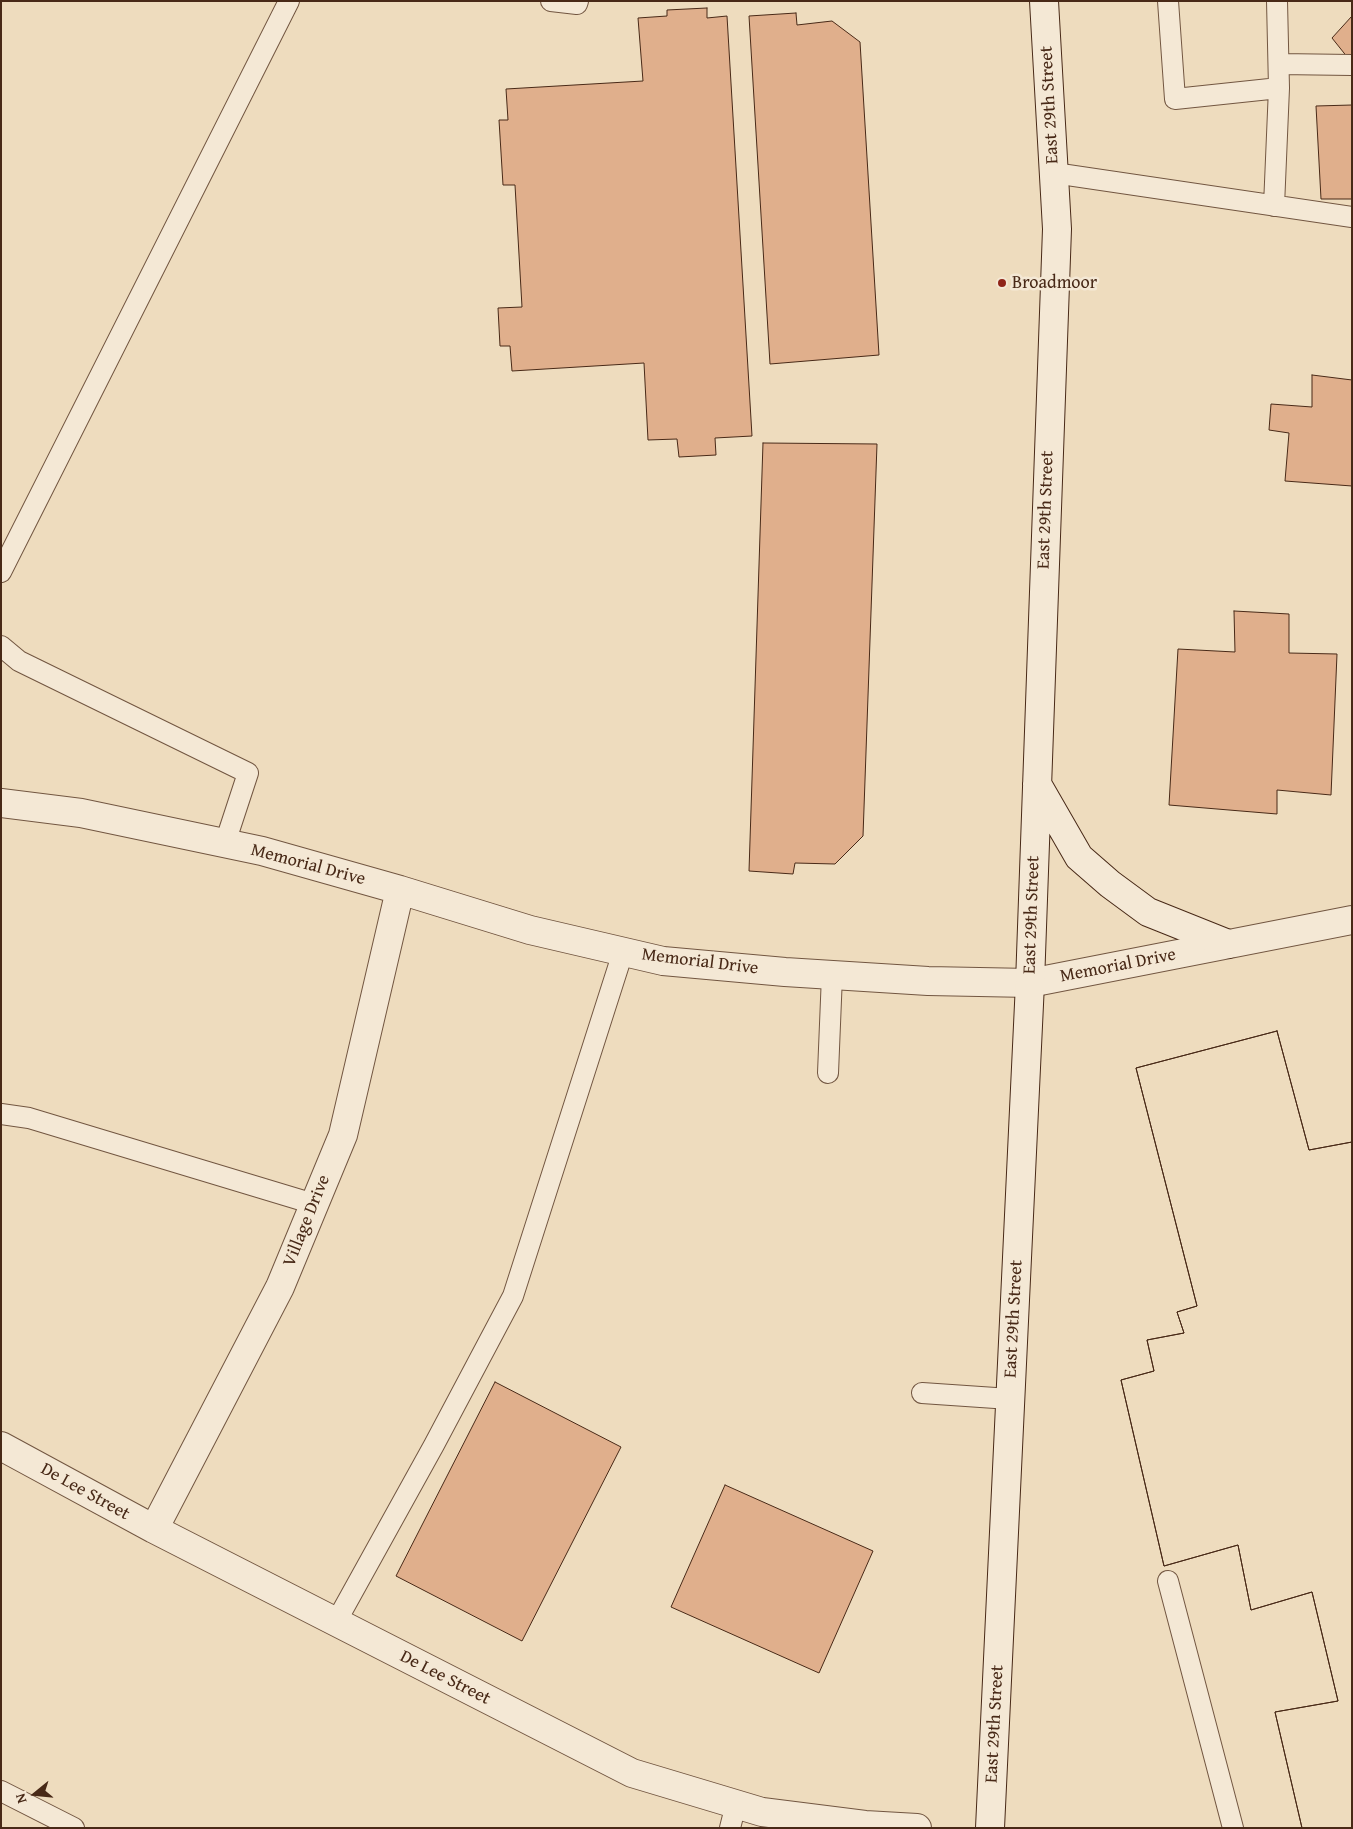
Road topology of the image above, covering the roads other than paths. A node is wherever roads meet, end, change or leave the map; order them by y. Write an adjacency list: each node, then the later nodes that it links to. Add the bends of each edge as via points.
1 (289, 1): 13 (lane)
2 (551, 1): 3 (lane, via 577,4)
3 (578, 1)
4 (1044, 1): 10 (street, East 29th Street)
5 (1168, 1): 9 (lane, via 1175,99)
6 (1277, 1): 7 (lane)
7 (1279, 64): 8 (lane); 9 (lane)
8 (1352, 65)
9 (1280, 88): 11 (lane)
10 (1054, 173): 11 (lane); 15 (street, East 29th Street, via 1056,228)
11 (1274, 206): 12 (lane)
12 (1352, 217)
13 (1, 572)
14 (1, 646): 17 (lane, via 19,661 248,773)
15 (1037, 784): 20 (street, via 1079,857 1110,884 1148,912); 23 (street, East 29th Street)
16 (1, 803): 17 (street, Memorial Drive, via 81,813)
17 (224, 843): 18 (street, Memorial Drive)
18 (400, 890): 21 (street, Memorial Drive, via 530,930); 26 (street, Village Drive, via 343,1135)
19 (1352, 920): 20 (street, Memorial Drive)
20 (1228, 944): 23 (street, Memorial Drive)
21 (623, 952): 22 (street, Memorial Drive, via 663,962); 32 (lane, via 513,1296)
22 (832, 975): 23 (street, Memorial Drive); 24 (lane)
23 (1030, 983): 28 (street, East 29th Street)
24 (828, 1073)
25 (1, 1114): 26 (lane, via 29,1118)
26 (314, 1204): 30 (street, Village Drive, via 280,1287)
27 (922, 1392): 28 (lane)
28 (1010, 1399): 37 (street, East 29th Street)
29 (1, 1446): 30 (street, De Lee Street)
30 (154, 1529): 32 (street, De Lee Street)
31 (1168, 1581): 38 (lane)
32 (336, 1622): 34 (street, De Lee Street, via 632,1773)
33 (1, 1791): 35 (lane)
34 (733, 1816): 36 (street, De Lee Street, via 762,1812)
35 (74, 1828)
36 (917, 1828)
37 (990, 1828)
38 (1233, 1828)

